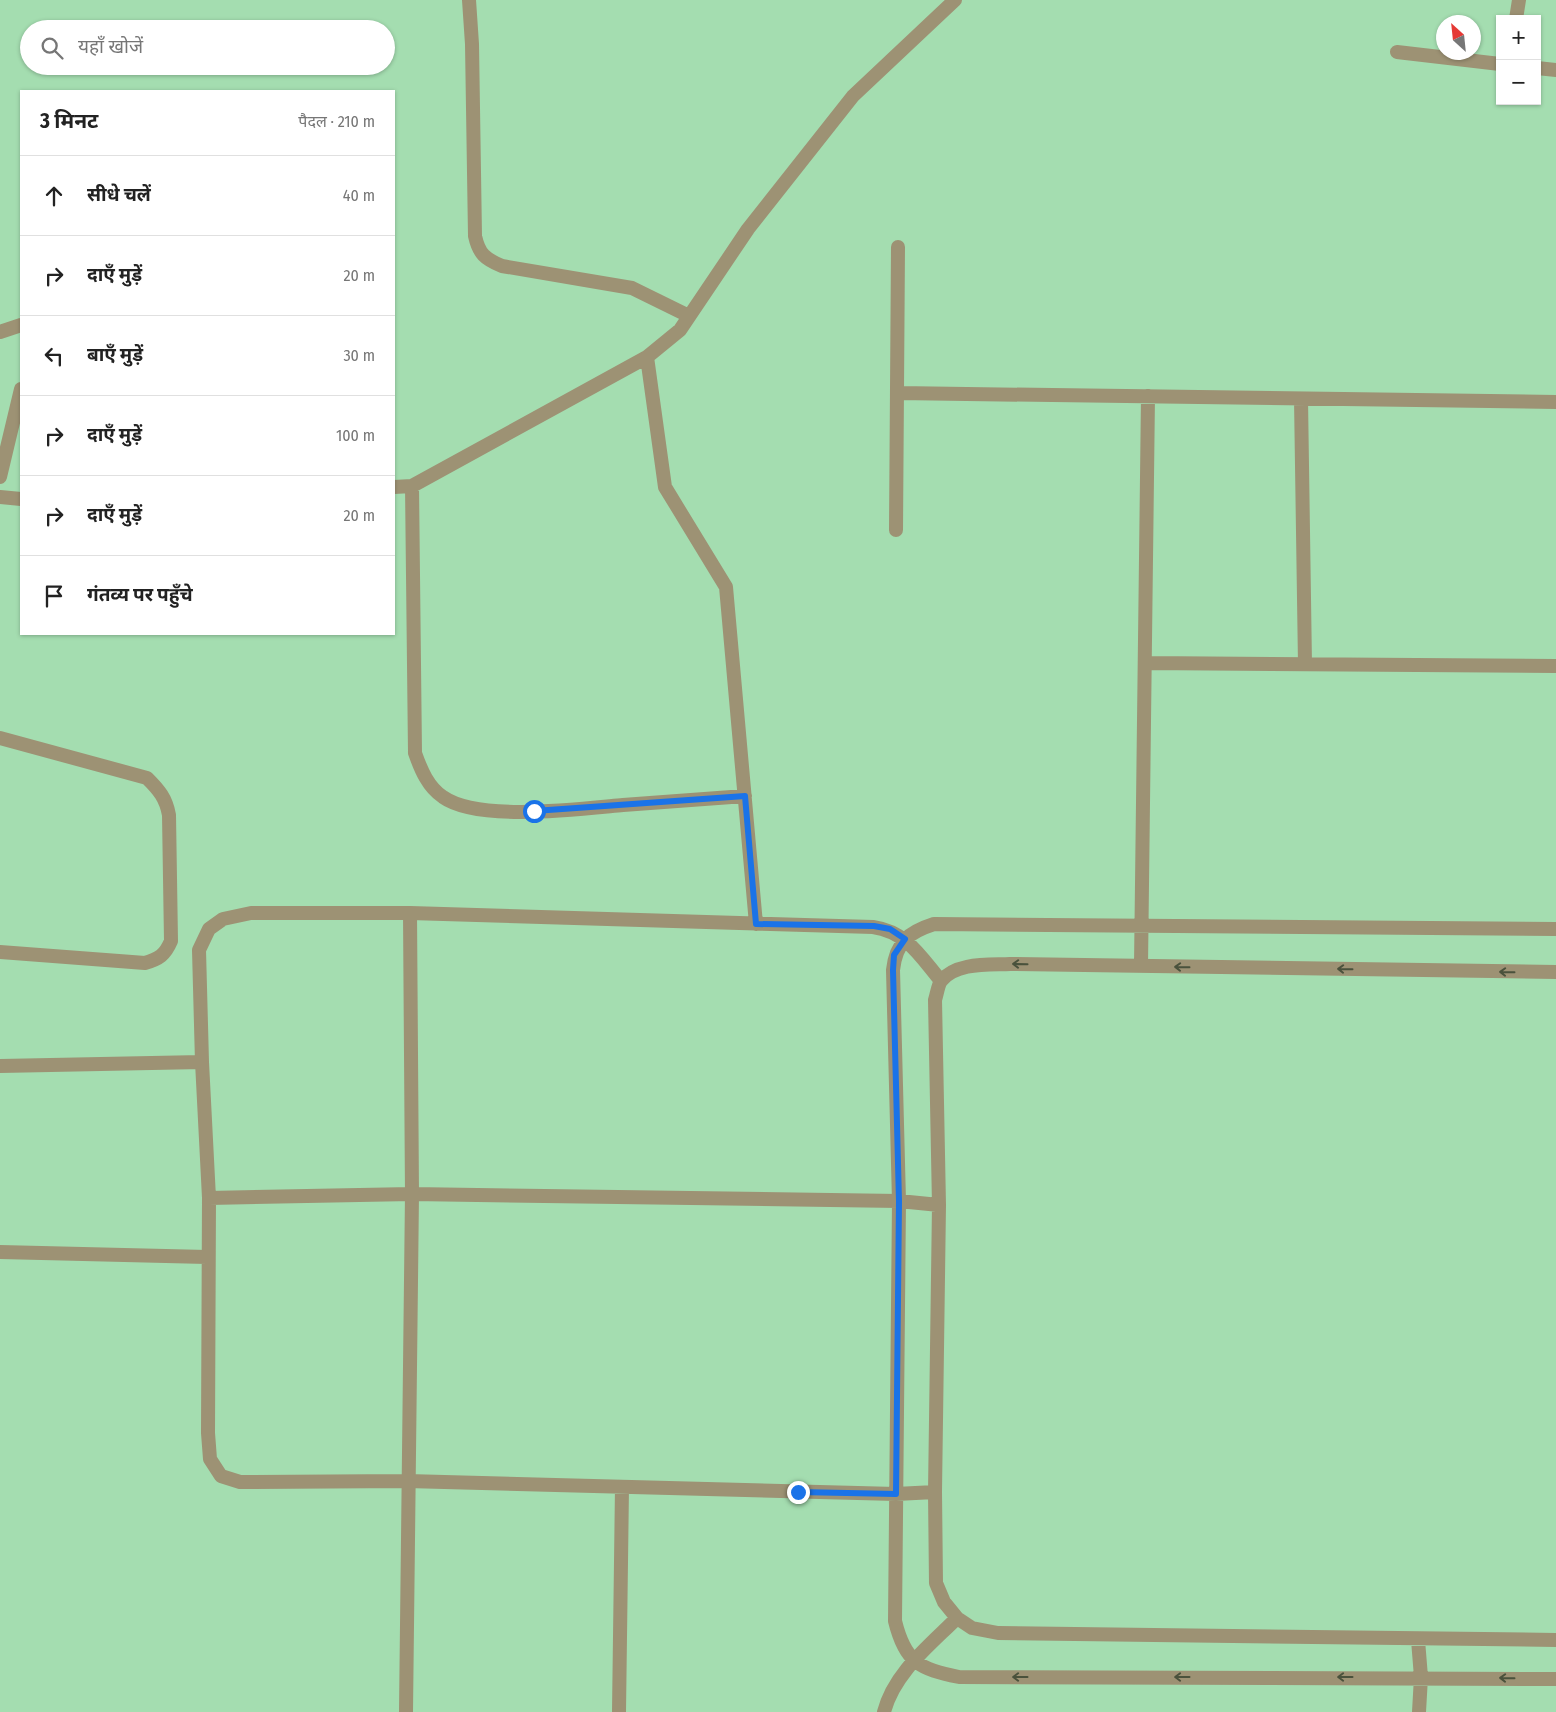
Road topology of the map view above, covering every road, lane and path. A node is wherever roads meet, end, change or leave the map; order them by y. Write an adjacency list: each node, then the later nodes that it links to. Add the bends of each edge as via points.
1 (468, 0): 10 (street, via 478,251 487,260 502,266 632,288)
2 (955, 0): 10 (street, via 854,96 748,229)
3 (1519, 0): 4 (street)
4 (1517, 15)
5 (1397, 52): 6 (street)
6 (1496, 64)
7 (1541, 68): 8 (street)
8 (1556, 70)
9 (898, 247): 14 (street)
10 (689, 316): 13 (street, via 680,330)
11 (20, 326): 12 (street)
12 (0, 332)
13 (647, 357): 20 (street); 29 (street, via 665,487 726,587)
14 (898, 393): 16 (street); 24 (street)
15 (20, 394): 19 (street)
16 (1148, 396): 17 (street); 25 (street)
17 (1301, 399): 18 (street); 26 (street)
18 (1556, 402)
19 (0, 477)
20 (412, 486): 21 (street); 29 (street, via 415,753 430,785 443,798 460,806 507,812)
21 (395, 487)
22 (0, 496): 23 (street)
23 (20, 499)
24 (896, 530)
25 (1145, 663): 26 (street); 32 (street)
26 (1305, 664): 27 (street)
27 (1556, 666)
28 (0, 738): 35 (street, via 147,778 159,790 169,815 171,940 159,959 145,963)
29 (745, 796): 31 (street)
30 (410, 913): 31 (street); 39 (street, via 252,914 223,919 209,929 199,950); 41 (street)
31 (756, 924): 34 (street, via 874,926 890,929)
32 (1142, 925): 33 (street); 34 (street, via 934,924); 36 (street)
33 (1556, 929)
34 (905, 939): 38 (street); 43 (street, via 894,955 893,970)
35 (0, 952)
36 (1141, 966): 37 (street, one-way to 36); 38 (street, one-way to 38, via 975,966 956,970)
37 (1556, 972)
38 (941, 981): 44 (street, via 935,1000)
39 (202, 1062): 40 (street); 42 (street)
40 (0, 1066)
41 (412, 1194): 42 (street); 43 (street); 47 (street)
42 (209, 1198): 46 (street)
43 (899, 1201): 44 (street); 50 (street)
44 (938, 1205): 49 (street)
45 (0, 1252): 46 (street)
46 (207, 1257): 47 (street, via 208,1433 210,1459 221,1476 240,1482)
47 (407, 1481): 48 (street); 57 (street)
48 (622, 1487): 50 (street); 58 (street)
49 (935, 1492): 50 (street); 51 (street, via 936,1583 944,1602)
50 (896, 1494): 54 (street, via 894,1621 899,1640)
51 (957, 1618): 52 (street, via 972,1628 998,1633); 54 (street)
52 (1418, 1640): 53 (street); 55 (street)
53 (1556, 1640)
54 (914, 1661): 55 (street, one-way to 54, via 959,1677 931,1672); 59 (street, via 888,1698)
55 (1421, 1677): 56 (street, one-way to 55); 60 (street)
56 (1556, 1679)
57 (406, 1712)
58 (619, 1712)
59 (884, 1712)
60 (1420, 1712)

